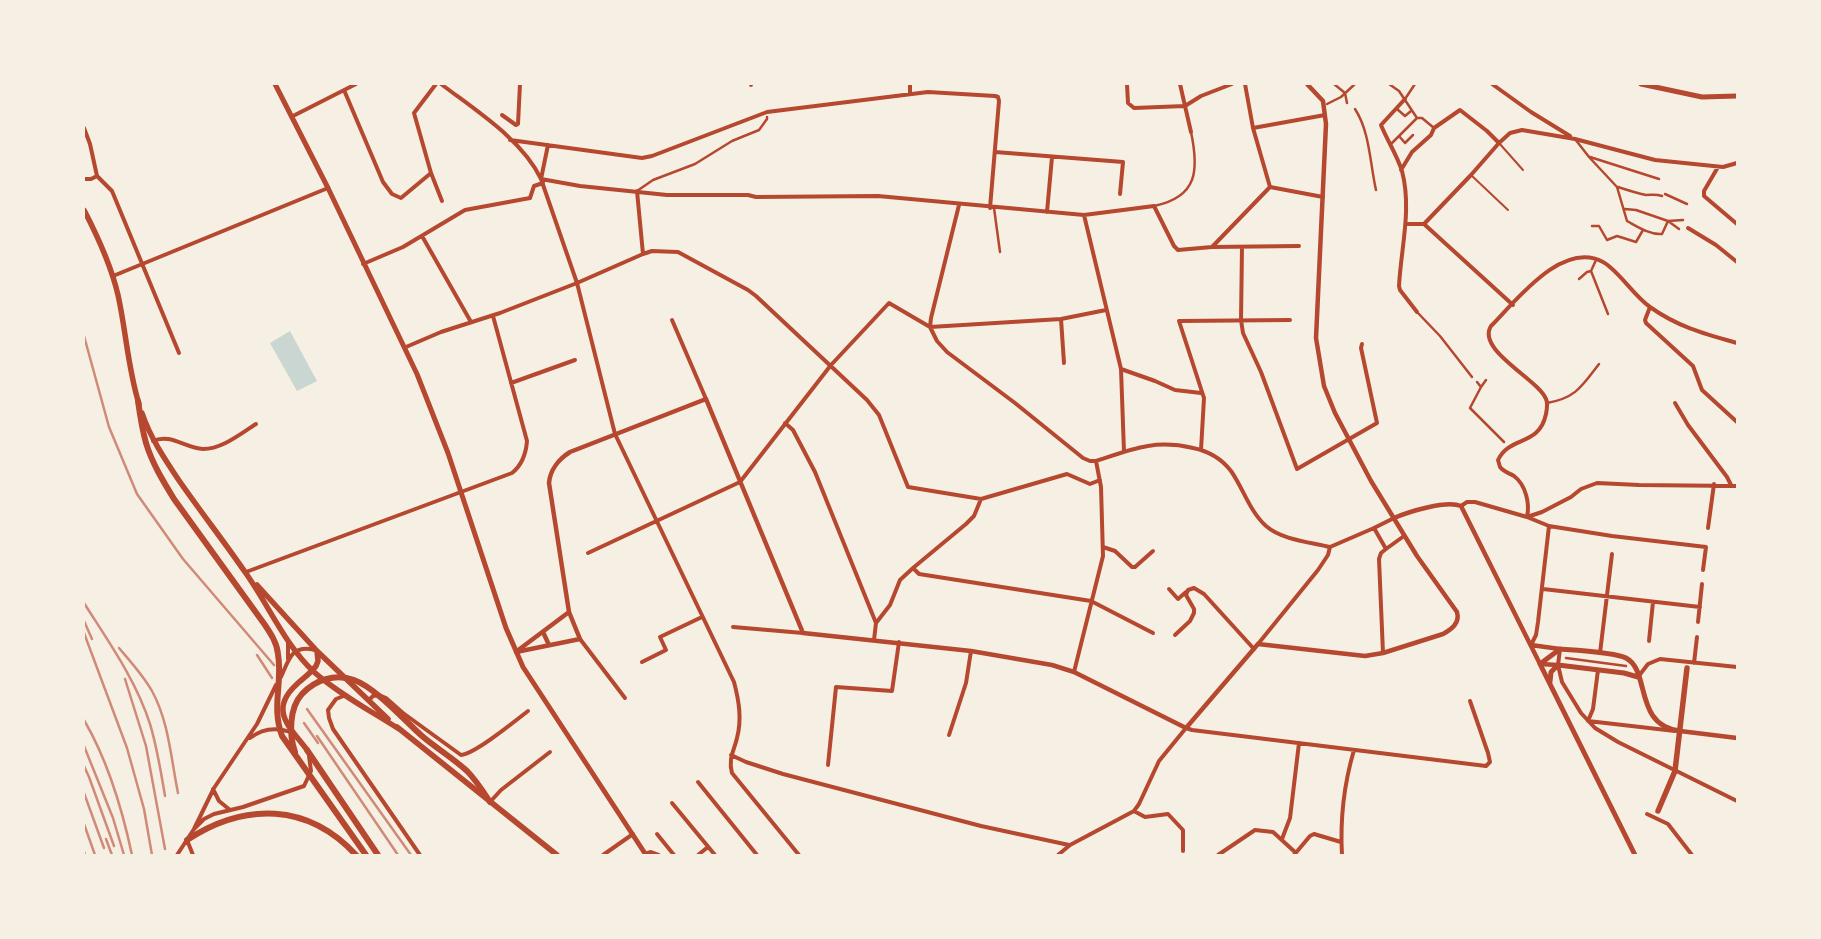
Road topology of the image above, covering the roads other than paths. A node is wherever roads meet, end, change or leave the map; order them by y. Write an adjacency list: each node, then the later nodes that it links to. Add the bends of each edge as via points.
1 (275, 84): 31 (main road)
2 (356, 84): 18 (street)
3 (436, 84): 52 (street, via 414,113)
4 (441, 84): 41 (street)
5 (520, 84): 29 (street, via 518,124)
6 (910, 84): 20 (street)
7 (1127, 84): 25 (street, via 1128,101 1134,108)
8 (1180, 84): 25 (street)
9 (1232, 84): 25 (street)
10 (1246, 84): 35 (street)
11 (1307, 84): 30 (street, via 1323,101)
12 (1334, 84): 19 (street)
13 (1355, 84): 19 (street)
14 (1389, 84): 22 (street)
15 (1415, 84): 22 (street)
16 (1492, 84): 40 (street)
17 (1641, 84): 21 (main road, via 1702,97)
18 (344, 90): 31 (street); 52 (street, via 383,182 392,194 401,198)
19 (1345, 93): 23 (street); 24 (street)
20 (910, 94): 43 (street, via 767,112 642,158); 45 (street, via 938,92 998,97)
21 (1737, 96)
22 (1405, 99): 27 (street); 28 (street)
23 (1347, 103)
24 (1327, 104)
25 (1185, 106): 37 (street)
26 (1355, 109): 61 (street, via 1367,143)
27 (1396, 109): 28 (street, via 1405,116); 44 (street, via 1381,125)
28 (1411, 111): 33 (street)
29 (502, 115)
30 (1325, 115): 35 (street); 64 (street)
31 (292, 116): 60 (main road)
32 (767, 116): 62 (street, via 759,130 732,140 694,164 653,180)
33 (1417, 118): 36 (street, via 1422,118); 39 (street)
34 (84, 128): 54 (street)
35 (1253, 128): 58 (street)
36 (1434, 128): 42 (street, via 1460,110); 50 (street, via 1431,135 1412,152)
37 (1191, 132): 68 (street, via 1195,172 1190,186 1171,201)
38 (1413, 135): 39 (street, via 1405,143)
39 (1399, 136): 44 (street)
40 (1575, 138): 42 (street, via 1522,130 1510,133); 47 (street); 49 (street, via 1655,160)
41 (510, 140): 43 (street); 57 (street, via 528,156)
42 (1498, 143): 51 (lane); 53 (street)
43 (548, 144): 57 (street)
44 (1390, 145): 50 (street)
45 (995, 152): 46 (street); 69 (street)
46 (1052, 157): 63 (street, via 1123,162); 73 (street)
47 (1589, 157): 56 (street); 59 (street)
48 (1737, 163): 49 (street)
49 (1718, 167): 79 (street, via 1704,196)
50 (1402, 170): 77 (street)
51 (1524, 170)
52 (431, 172): 65 (street)
53 (1470, 175): 72 (lane); 78 (street)
54 (97, 176): 55 (street); 92 (street, via 112,190)
55 (84, 179)
56 (1659, 179)
57 (542, 181): 62 (street); 84 (street, via 534,186 530,198 465,210); 97 (street)
58 (1270, 187): 64 (street); 86 (street)
59 (1617, 187): 66 (street, via 1634,193 1663,195); 70 (street)
60 (328, 188): 92 (street); 93 (main road)
61 (1376, 190)
62 (637, 191): 67 (street, via 700,196 878,196); 89 (street)
63 (1120, 194)
64 (1323, 197): 134 (street, via 1316,346 1324,386)
65 (442, 201)
66 (1687, 204)
67 (959, 205): 69 (street); 109 (street)
68 (1154, 206): 74 (street); 86 (street, via 1176,249)
69 (992, 208): 73 (street); 88 (street)
70 (1625, 209): 76 (street); 83 (street, via 1627,221)
71 (84, 210): 95 (main road)
72 (1508, 210)
73 (1047, 212): 74 (street)
74 (1084, 215): 100 (street)
75 (1683, 220): 76 (street)
76 (1668, 221): 82 (street); 83 (street, via 1662,234)
77 (1406, 224): 78 (street); 101 (street, via 1399,286)
78 (1424, 224): 98 (street)
79 (1737, 224)
80 (1592, 226): 83 (street, via 1599,226 1607,240 1617,236 1636,242)
81 (1688, 228): 91 (street)
82 (1679, 229)
83 (1643, 230)
84 (422, 236): 93 (street); 108 (street)
85 (1299, 246): 87 (street)
86 (1212, 247): 87 (street)
87 (1242, 247): 106 (street)
88 (1000, 252)
89 (643, 254): 97 (street); 117 (street, via 678,252 748,290)
90 (1596, 260): 94 (street); 98 (street, via 1574,259 1554,267); 99 (street, via 1608,266)
91 (1737, 262)
92 (142, 264): 95 (street); 113 (street)
93 (364, 264): 112 (main road)
94 (1591, 271): 96 (street); 102 (street)
95 (112, 276): 126 (main road)
96 (1579, 279)
97 (577, 283): 103 (street); 132 (street)
98 (1513, 305): 127 (street, via 1491,326 1489,340 1541,392)
99 (1650, 307): 110 (street, via 1686,328); 130 (street, via 1646,323 1693,366 1702,390)
100 (1106, 310): 104 (street); 118 (street)
101 (1416, 312): 119 (street, via 1440,336)
102 (1608, 314)
103 (493, 316): 108 (street); 122 (street)
104 (1061, 319): 109 (street); 115 (street)
105 (672, 320): 125 (street)
106 (1242, 320): 107 (street); 124 (street, via 1179,321); 134 (street, via 1243,333 1297,470)
107 (1290, 320)
108 (471, 322): 112 (street)
109 (930, 327): 117 (street, via 889,304); 138 (street, via 947,352 1083,458)
110 (1737, 343)
111 (1362, 344): 134 (street, via 1377,423)
112 (406, 347): 144 (main road, via 440,430)
113 (179, 353)
114 (574, 360): 122 (street)
115 (1064, 362)
116 (1599, 364): 127 (street, via 1571,396)
117 (831, 365): 129 (street); 145 (street, via 880,415 908,487)
118 (1121, 369): 124 (street, via 1176,390); 137 (street)
119 (1472, 377)
120 (1486, 380): 123 (street)
121 (1477, 382): 123 (street)
122 (511, 383): 144 (street, via 528,441 523,459 512,473)
123 (1481, 387): 135 (street, via 1470,408)
124 (1201, 393): 136 (street, via 1204,398)
125 (706, 399): 132 (street); 140 (street)
126 (138, 400): 133 (main road); 229 (highway, via 146,444 163,480 272,635 278,653 278,726)
127 (1547, 403): 147 (street, via 1546,417 1537,432 1506,449 1498,460 1500,468 1515,477 1525,492 1529,508)
128 (1675, 403): 142 (street)
129 (785, 422): 140 (street); 174 (street, via 793,430 815,472)
130 (1737, 422)
131 (256, 424): 133 (street, via 211,448 189,447 169,438)
132 (615, 434): 149 (street); 171 (street, via 564,456 550,477)
133 (154, 440): 162 (main road, via 198,508)
134 (1349, 440): 148 (street)
135 (1504, 442)
136 (1201, 450): 137 (street, via 1166,443); 155 (street, via 1224,463 1264,525 1274,532)
137 (1124, 452): 138 (street)
138 (1096, 461): 139 (street)
139 (1100, 480): 145 (street, via 1090,484 1067,474); 154 (street)
140 (740, 482): 149 (street); 177 (street)
141 (1714, 484): 142 (street); 147 (street, via 1597,483); 152 (street)
142 (1730, 485): 143 (street)
143 (1737, 486)
144 (460, 491): 162 (street); 194 (main road)
145 (981, 499): 160 (street, via 974,516)
146 (1461, 506): 147 (street, via 1475,502); 148 (street, via 1452,504); 188 (street)
147 (1527, 517): 150 (street)
148 (1394, 518): 151 (street); 153 (street)
149 (655, 520): 158 (street); 172 (street)
150 (1549, 526): 161 (street, via 1706,547); 165 (street)
151 (1374, 528): 155 (street); 156 (street)
152 (1708, 528)
153 (1404, 536): 156 (street); 195 (street, via 1458,618 1451,630 1443,634)
154 (1103, 547): 157 (street, via 1115,551 1132,567); 168 (street, via 1102,564)
155 (1330, 547): 186 (street, via 1318,570)
156 (1386, 549): 195 (street, via 1378,560)
157 (1153, 551)
158 (588, 552)
159 (1612, 554): 167 (street)
160 (912, 568): 168 (street, via 919,574); 174 (street, via 900,580 890,604)
161 (1703, 570)
162 (246, 572): 180 (main road); 192 (main road)
163 (1702, 584): 170 (street)
164 (1169, 589): 166 (street, via 1178,599)
165 (1543, 589): 167 (street); 188 (street, via 1536,635)
166 (1188, 590): 179 (street, via 1186,597 1194,609 1192,618); 189 (street, via 1194,588 1202,592)
167 (1607, 596): 169 (street); 196 (street)
168 (1091, 601): 178 (street); 208 (street)
169 (1653, 602): 170 (street); 185 (street)
170 (1700, 607): 173 (street)
171 (569, 612): 176 (street); 182 (street)
172 (702, 617): 199 (street, via 660,637 666,650); 228 (street, via 739,699 740,719)
173 (1698, 622)
174 (876, 623): 183 (street)
175 (733, 627): 177 (street)
176 (543, 632): 187 (street); 194 (street)
177 (803, 633): 183 (street)
178 (1153, 633)
179 (1175, 635)
180 (287, 637): 191 (main road); 198 (street)
181 (1697, 638): 200 (street)
182 (580, 639): 187 (street); 212 (street)
183 (874, 640): 184 (street)
184 (898, 642): 193 (street); 230 (street, via 892,691 836,687)
185 (1649, 642)
186 (1258, 644): 189 (street); 195 (street, via 1357,656)
187 (549, 645): 194 (street)
188 (1531, 645): 190 (street); 201 (street)
189 (1254, 648): 217 (street)
190 (1560, 649): 196 (main road); 201 (main road); 202 (street)
191 (296, 650): 192 (street); 198 (street); 206 (main road)
192 (317, 651): 206 (main road, via 318,661); 213 (main road)
193 (971, 651): 208 (street); 221 (street, via 966,683)
194 (516, 652): 242 (main road)
195 (1383, 653)
196 (1600, 653): 209 (main road, via 1626,658 1635,667)
197 (1566, 658): 203 (street)
198 (287, 662): 223 (street)
199 (642, 662)
200 (1694, 662): 204 (street); 209 (street, via 1654,660)
201 (1540, 664): 202 (street); 210 (main road)
202 (1558, 665): 207 (main road); 210 (main road, via 1551,672); 216 (street, via 1562,682)
203 (1626, 666)
204 (1737, 667)
205 (1687, 668): 219 (main road)
206 (313, 670): 211 (main road); 220 (main road, via 294,687 283,704 283,716)
207 (1598, 670): 209 (main road); 216 (street, via 1593,709)
208 (1074, 672): 217 (street)
209 (1638, 677): 219 (main road, via 1652,715 1664,726)
210 (1550, 683): 269 (main road)
211 (346, 695): 218 (main road); 256 (street, via 336,699 328,710 333,729)
212 (625, 698)
213 (369, 700): 215 (street, via 380,695 386,698 461,755); 218 (main road)
214 (1470, 701): 226 (street, via 1488,753 1490,762 1486,766)
215 (528, 711)
216 (1588, 721): 219 (street); 231 (street, via 1600,732)
217 (1186, 728): 224 (street); 238 (street, via 1159,761)
218 (399, 729): 235 (main road)
219 (1680, 731): 222 (street); 231 (main road)
220 (295, 734): 223 (street, via 286,730 267,730 252,736); 225 (main road)
221 (949, 735)
222 (1737, 738)
223 (246, 743): 233 (street)
224 (1299, 743): 226 (street); 244 (street, via 1290,818)
225 (308, 750): 237 (street, via 311,771 304,786); 255 (highway)
226 (1354, 750): 246 (street, via 1345,783)
227 (550, 752): 235 (street)
228 (731, 755): 247 (street, via 783,774 981,826); 265 (street, via 730,767 736,779)
229 (297, 758): 235 (highway, via 292,725 300,697 324,680 343,678 363,685 467,771); 254 (highway)
230 (828, 765)
231 (1675, 770): 234 (street); 239 (main road)
232 (698, 782): 264 (street)
233 (213, 789): 237 (street, via 219,802); 241 (street)
234 (1737, 801)
235 (490, 802): 257 (main road)
236 (672, 803): 248 (street)
237 (230, 810): 241 (street, via 204,819)
238 (1134, 810): 247 (street); 249 (street, via 1145,817 1168,814 1183,830)
239 (1658, 811)
240 (1647, 814): 270 (street, via 1668,824)
241 (194, 829): 245 (street)
242 (633, 834): 258 (street); 259 (main road)
243 (657, 834): 261 (street)
244 (1282, 839): 250 (street); 267 (street, via 1273,832 1255,830)
245 (187, 840): 251 (street); 252 (street); 253 (highway, via 208,828 244,816 287,814 326,830)
246 (1341, 842): 250 (street, via 1314,834); 268 (street)
247 (1070, 845): 266 (street)
248 (708, 847): 262 (street); 263 (street)
249 (1183, 851)
250 (1295, 854)
251 (177, 855)
252 (193, 855)
253 (356, 855)
254 (366, 855)
255 (378, 855)
256 (420, 855)
257 (557, 855)
258 (603, 855)
259 (646, 855): 260 (street, via 650,852)
260 (659, 855)
261 (674, 855)
262 (698, 855)
263 (715, 855)
264 (757, 855)
265 (798, 855)
266 (1058, 855)
267 (1218, 855)
268 (1342, 855)
269 (1635, 855)
270 (1692, 855)

